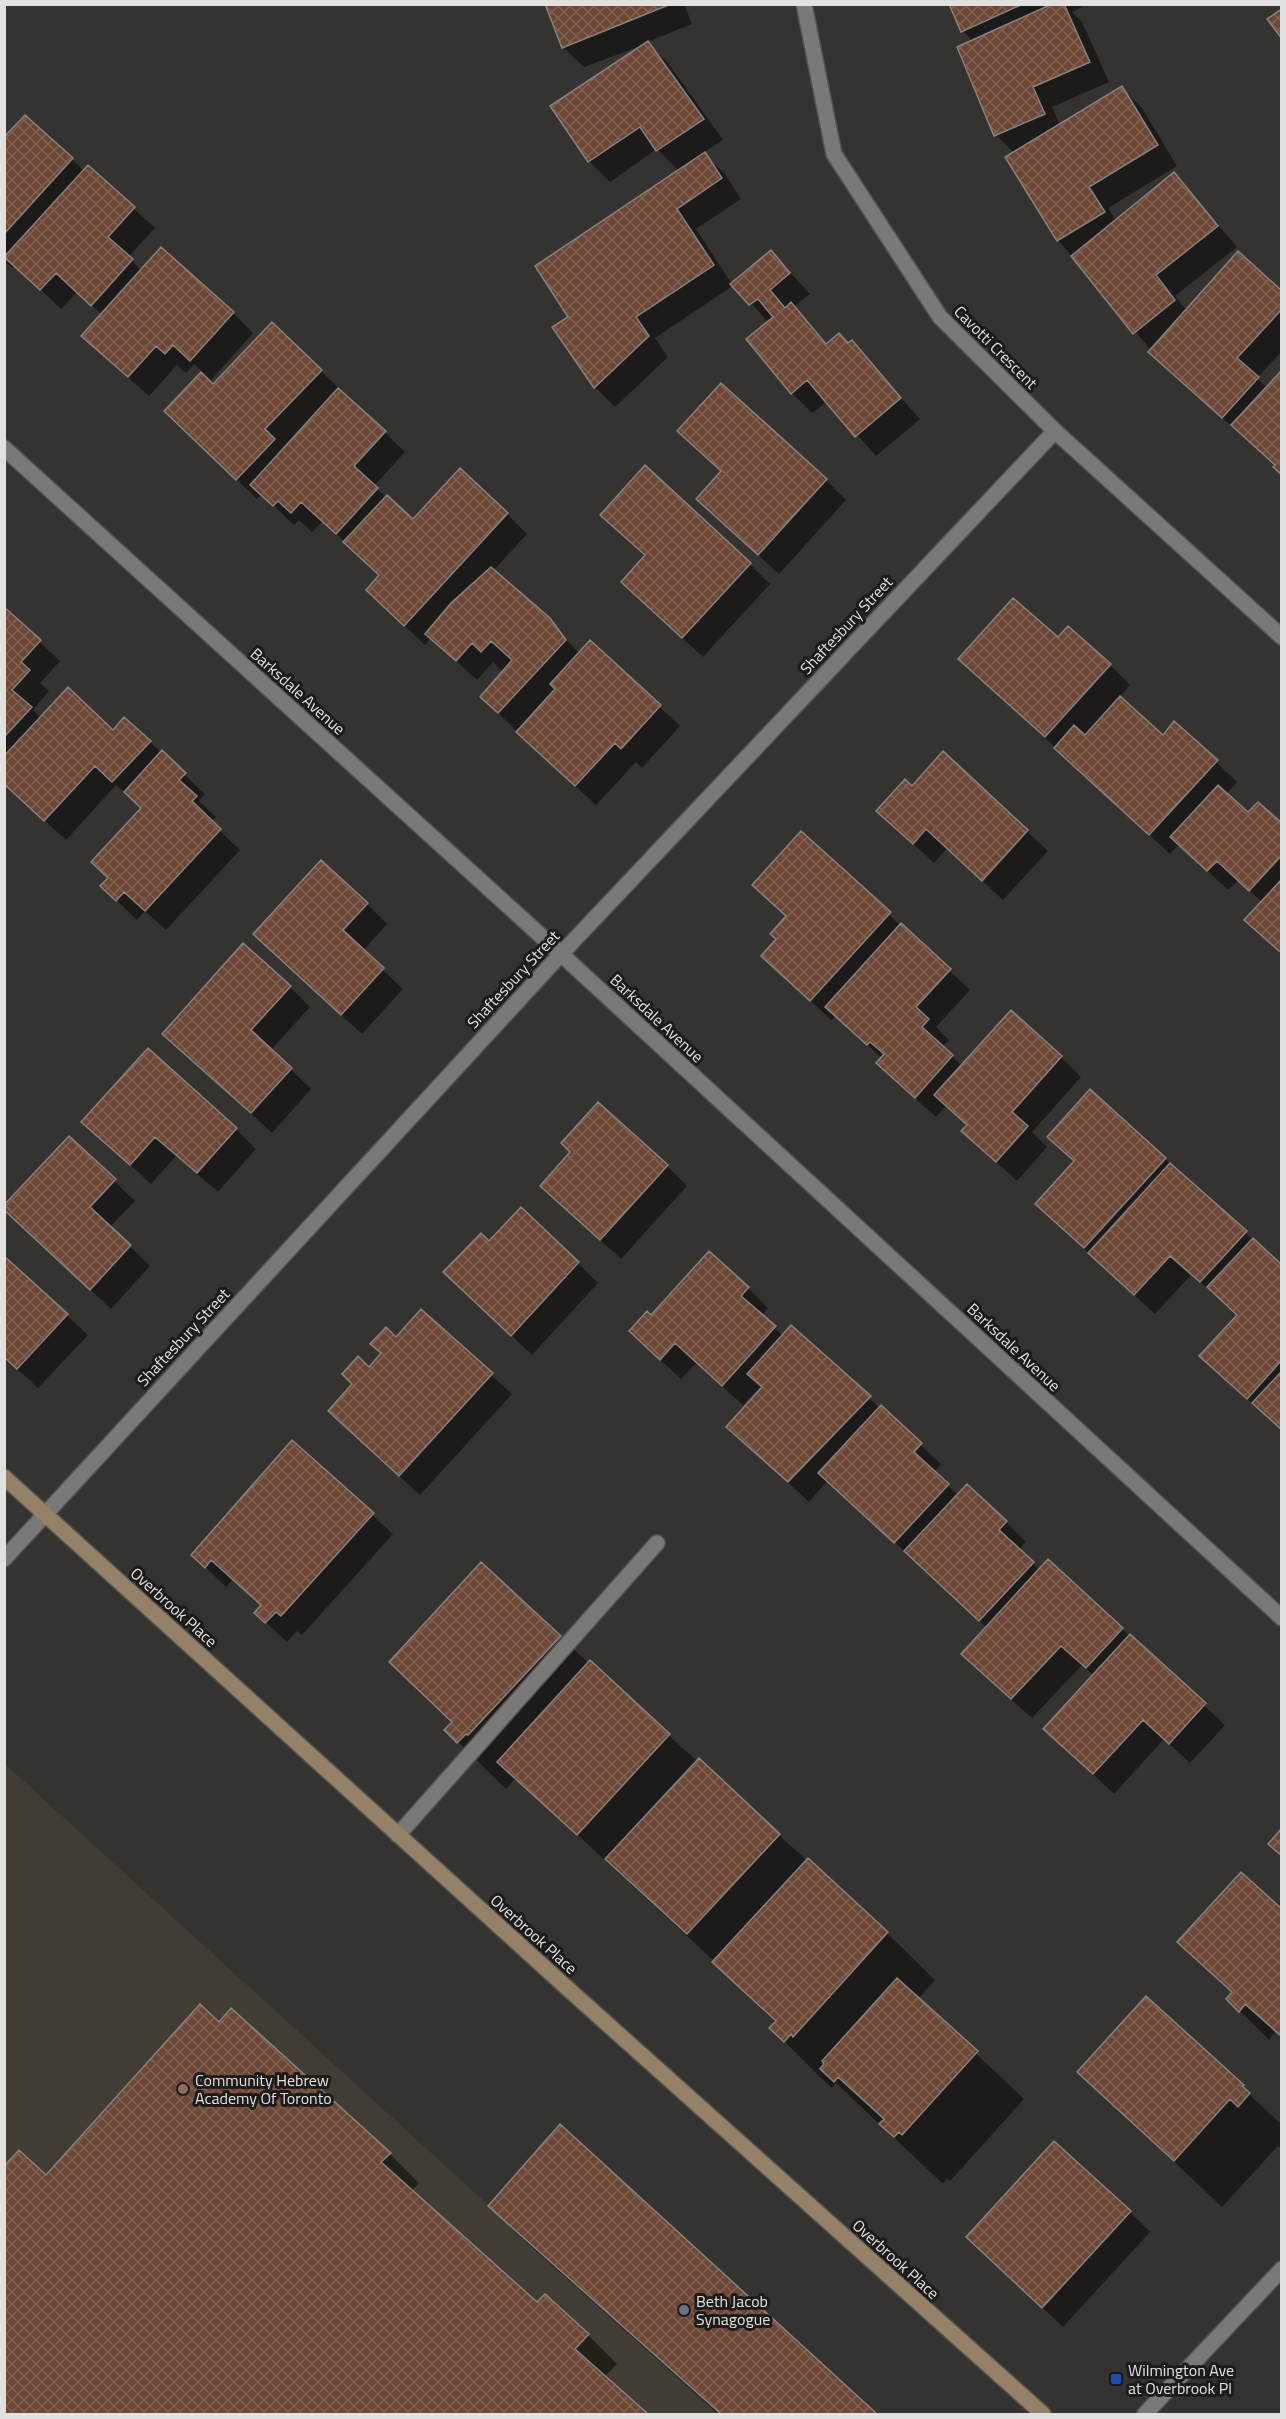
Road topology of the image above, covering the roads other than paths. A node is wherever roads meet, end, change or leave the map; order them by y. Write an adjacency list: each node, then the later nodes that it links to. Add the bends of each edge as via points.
1 (804, 4): 2 (street, Cavotti Crescent, via 834,154 940,317)
2 (1055, 431): 4 (street, Cavotti Crescent); 5 (street, Shaftesbury Street)
3 (4, 448): 5 (street, Barksdale Avenue)
4 (1281, 637)
5 (561, 954): 7 (street, Shaftesbury Street); 10 (street, Barksdale Avenue)
6 (4, 1477): 7 (street, Overbrook Place)
7 (44, 1514): 9 (street, Shaftesbury Street); 11 (street, Overbrook Place)
8 (657, 1543): 11 (street)
9 (4, 1559)
10 (1281, 1618)
11 (398, 1835): 13 (street, Overbrook Place)
12 (1281, 2269): 14 (street)
13 (1043, 2415)
14 (1145, 2415)

